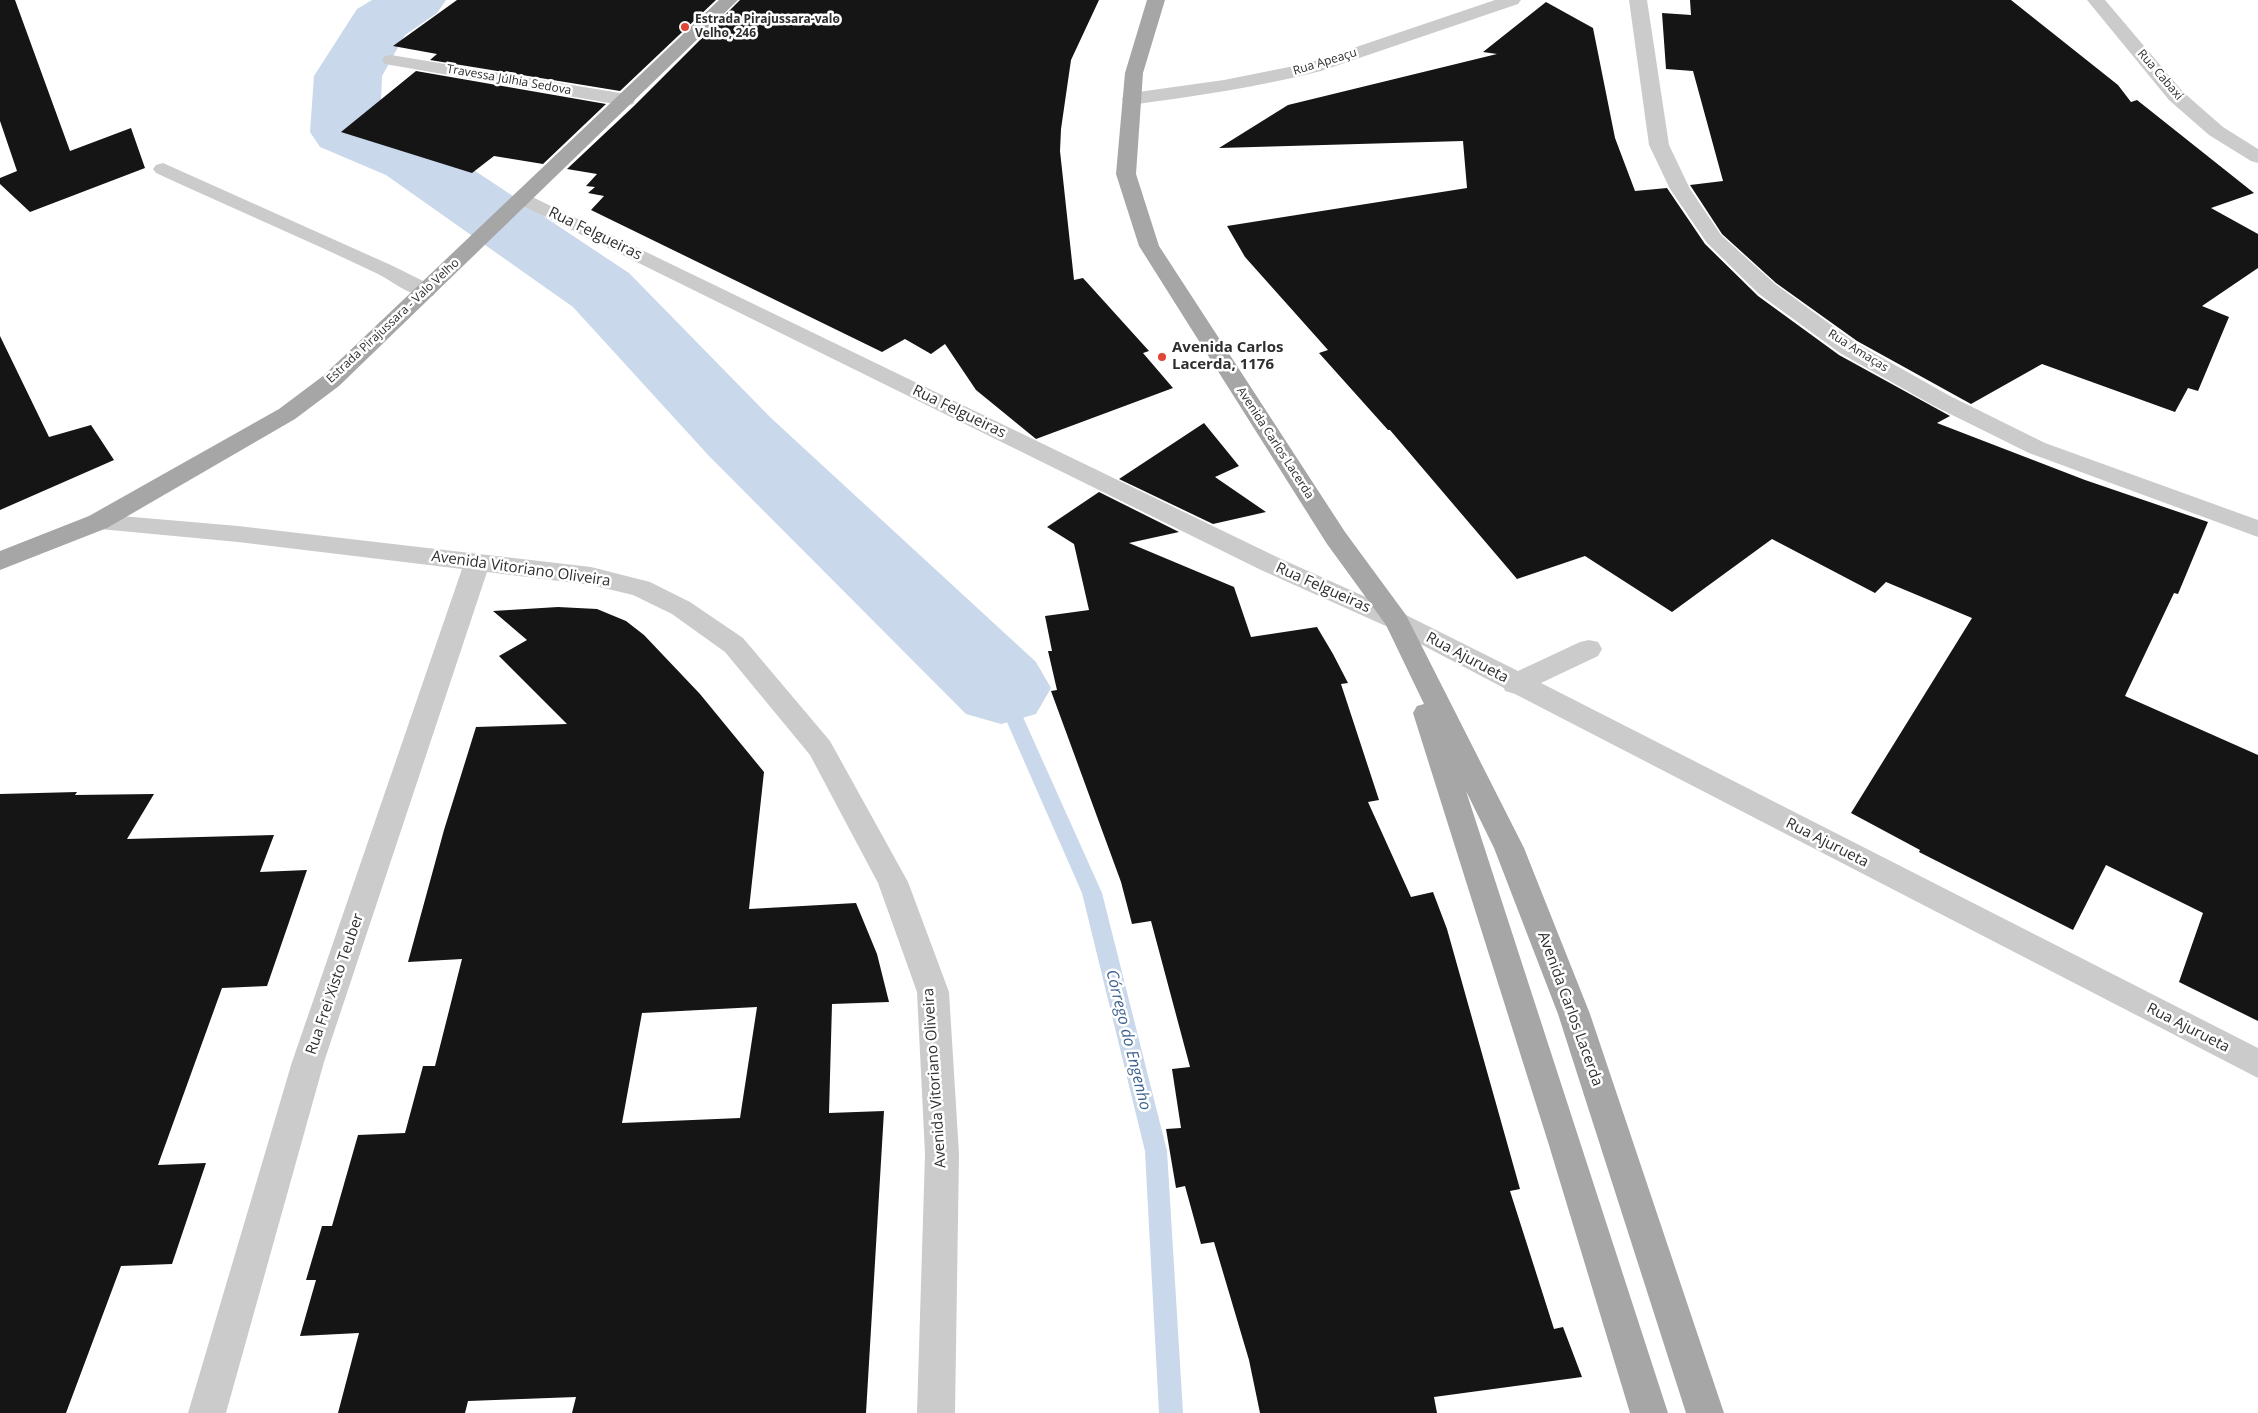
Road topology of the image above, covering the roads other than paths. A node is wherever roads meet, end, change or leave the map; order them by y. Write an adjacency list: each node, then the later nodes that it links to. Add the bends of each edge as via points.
1 (729, 0): 8 (main road, Estrada Pirajussara - Valo Velho)
2 (1156, 0): 7 (main road, Avenida Carlos Lacerda, via 1134,73)
3 (1512, 0): 7 (street, Rua Apeaçu, via 1292,73 1253,82)
4 (1638, 0): 14 (street, Rua Amaças, via 1658,145 1680,189 1714,239 1768,289 1848,348 1942,401 2037,448)
5 (2096, 0): 9 (street, Rua Cabaxi, via 2176,96 2216,131)
6 (391, 60): 8 (street, Travessa Júlhia Sedova)
7 (1131, 99): 17 (main road, Avenida Carlos Lacerda, via 1126,174 1148,246 1336,538)
8 (626, 100): 11 (main road, Estrada Pirajussara - Valo Velho)
9 (2258, 157)
10 (163, 169): 12 (street, via 386,270)
11 (517, 203): 12 (main road, Estrada Pirajussara - Valo Velho); 17 (street, Rua Felgueiras, via 1252,555)
12 (425, 291): 13 (main road, Estrada Pirajussara - Valo Velho, via 331,381 287,414)
13 (98, 522): 15 (main road, Estrada Pirajussara - Valo Velho); 16 (street, Avenida Vitoriano Oliveira)
14 (2258, 529)
15 (0, 561)
16 (478, 561): 21 (street, Rua Frei Xisto Teuber, via 308,1062); 22 (street, Avenida Vitoriano Oliveira, via 591,576 641,588 681,608 734,646 820,748 889,874 932,992 942,1154)
17 (1397, 621): 19 (street, Rua Ajurueta); 23 (main road, Avenida Carlos Lacerda); 24 (main road, Avenida Carlos Lacerda, via 1510,848 1571,1004)
18 (1589, 649): 19 (street)
19 (1515, 684): 20 (street, Rua Ajurueta)
20 (2258, 1064)
21 (207, 1413)
22 (936, 1413)
23 (1649, 1413)
24 (1705, 1413)

